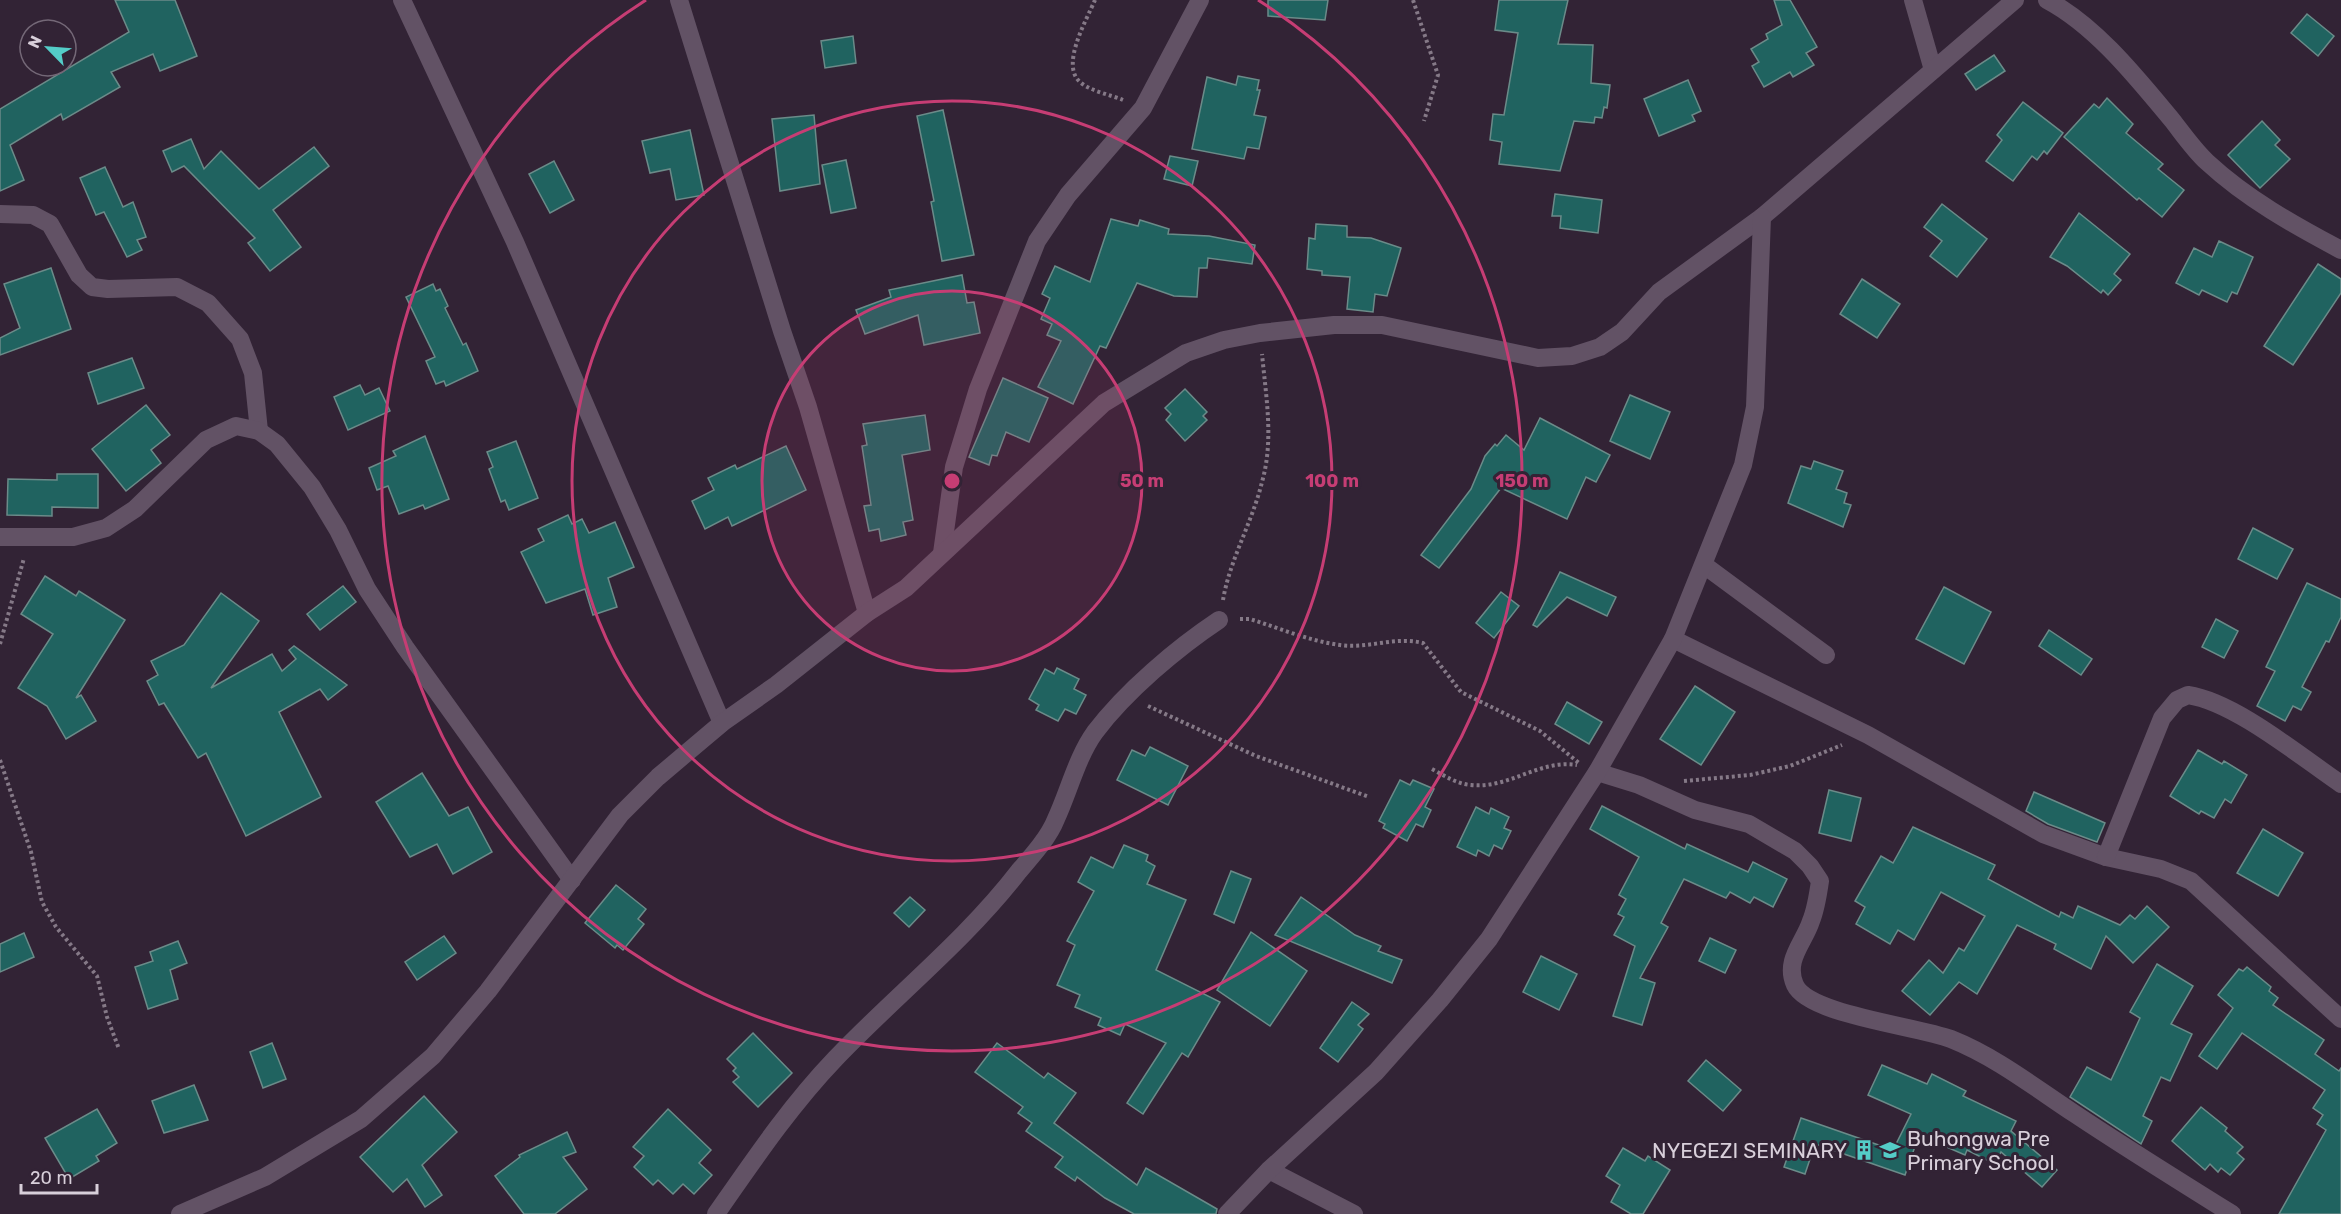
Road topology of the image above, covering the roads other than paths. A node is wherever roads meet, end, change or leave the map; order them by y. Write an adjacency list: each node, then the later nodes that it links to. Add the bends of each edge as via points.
1 (402, 0): 19 (street, via 515,242)
2 (679, 0): 15 (street, via 815,429)
3 (1200, 0): 13 (street, via 1143,108 1068,195 1037,241 974,400 954,467)
4 (1913, 0): 7 (street)
5 (2015, 0): 7 (street)
6 (2047, 0): 10 (street, via 2096,37 2206,161 2259,203)
7 (1933, 70): 9 (street)
8 (0, 214): 11 (street, via 33,215 50,224 79,275 92,286 177,287 208,303 240,339 253,373)
9 (1762, 218): 13 (street, via 1659,292 1622,332 1600,346 1572,356 1538,358 1382,325 1334,325 1260,333 1224,339 1186,354 1104,403); 14 (street, via 1755,408 1743,465)
10 (2341, 250)
11 (259, 431): 12 (street, via 236,426 206,440 135,509 106,528 73,537); 23 (street, via 277,444 312,487 367,589 405,647)
12 (0, 537)
13 (942, 553): 15 (street, via 906,588)
14 (1704, 565): 17 (street); 18 (street)
15 (867, 613): 19 (street)
16 (1219, 620): 27 (street, via 1192,638 1128,696 1095,733 1055,822 1018,873 960,936 833,1060)
17 (1673, 639): 20 (street); 22 (street, via 1868,735 2043,834)
18 (1827, 655)
19 (722, 723): 23 (street, via 620,815)
20 (1597, 772): 25 (street, via 1489,939 1440,1000 1376,1072); 30 (street, via 1695,810 1749,824 1781,842 1810,866 1820,881 1811,923 1796,948 1792,964 1796,986 1804,997 1830,1009 1950,1039 2000,1062)
21 (2341, 784): 22 (street, via 2215,702 2188,695 2177,700 2162,718)
22 (2106, 857): 24 (street, via 2161,869 2191,881)
23 (572, 880): 26 (street, via 433,1056 361,1119 266,1178)
24 (2341, 1019)
25 (1269, 1170): 28 (street); 29 (street)
26 (180, 1214)
27 (716, 1214)
28 (1227, 1214)
29 (1354, 1214)
30 (2232, 1214)

